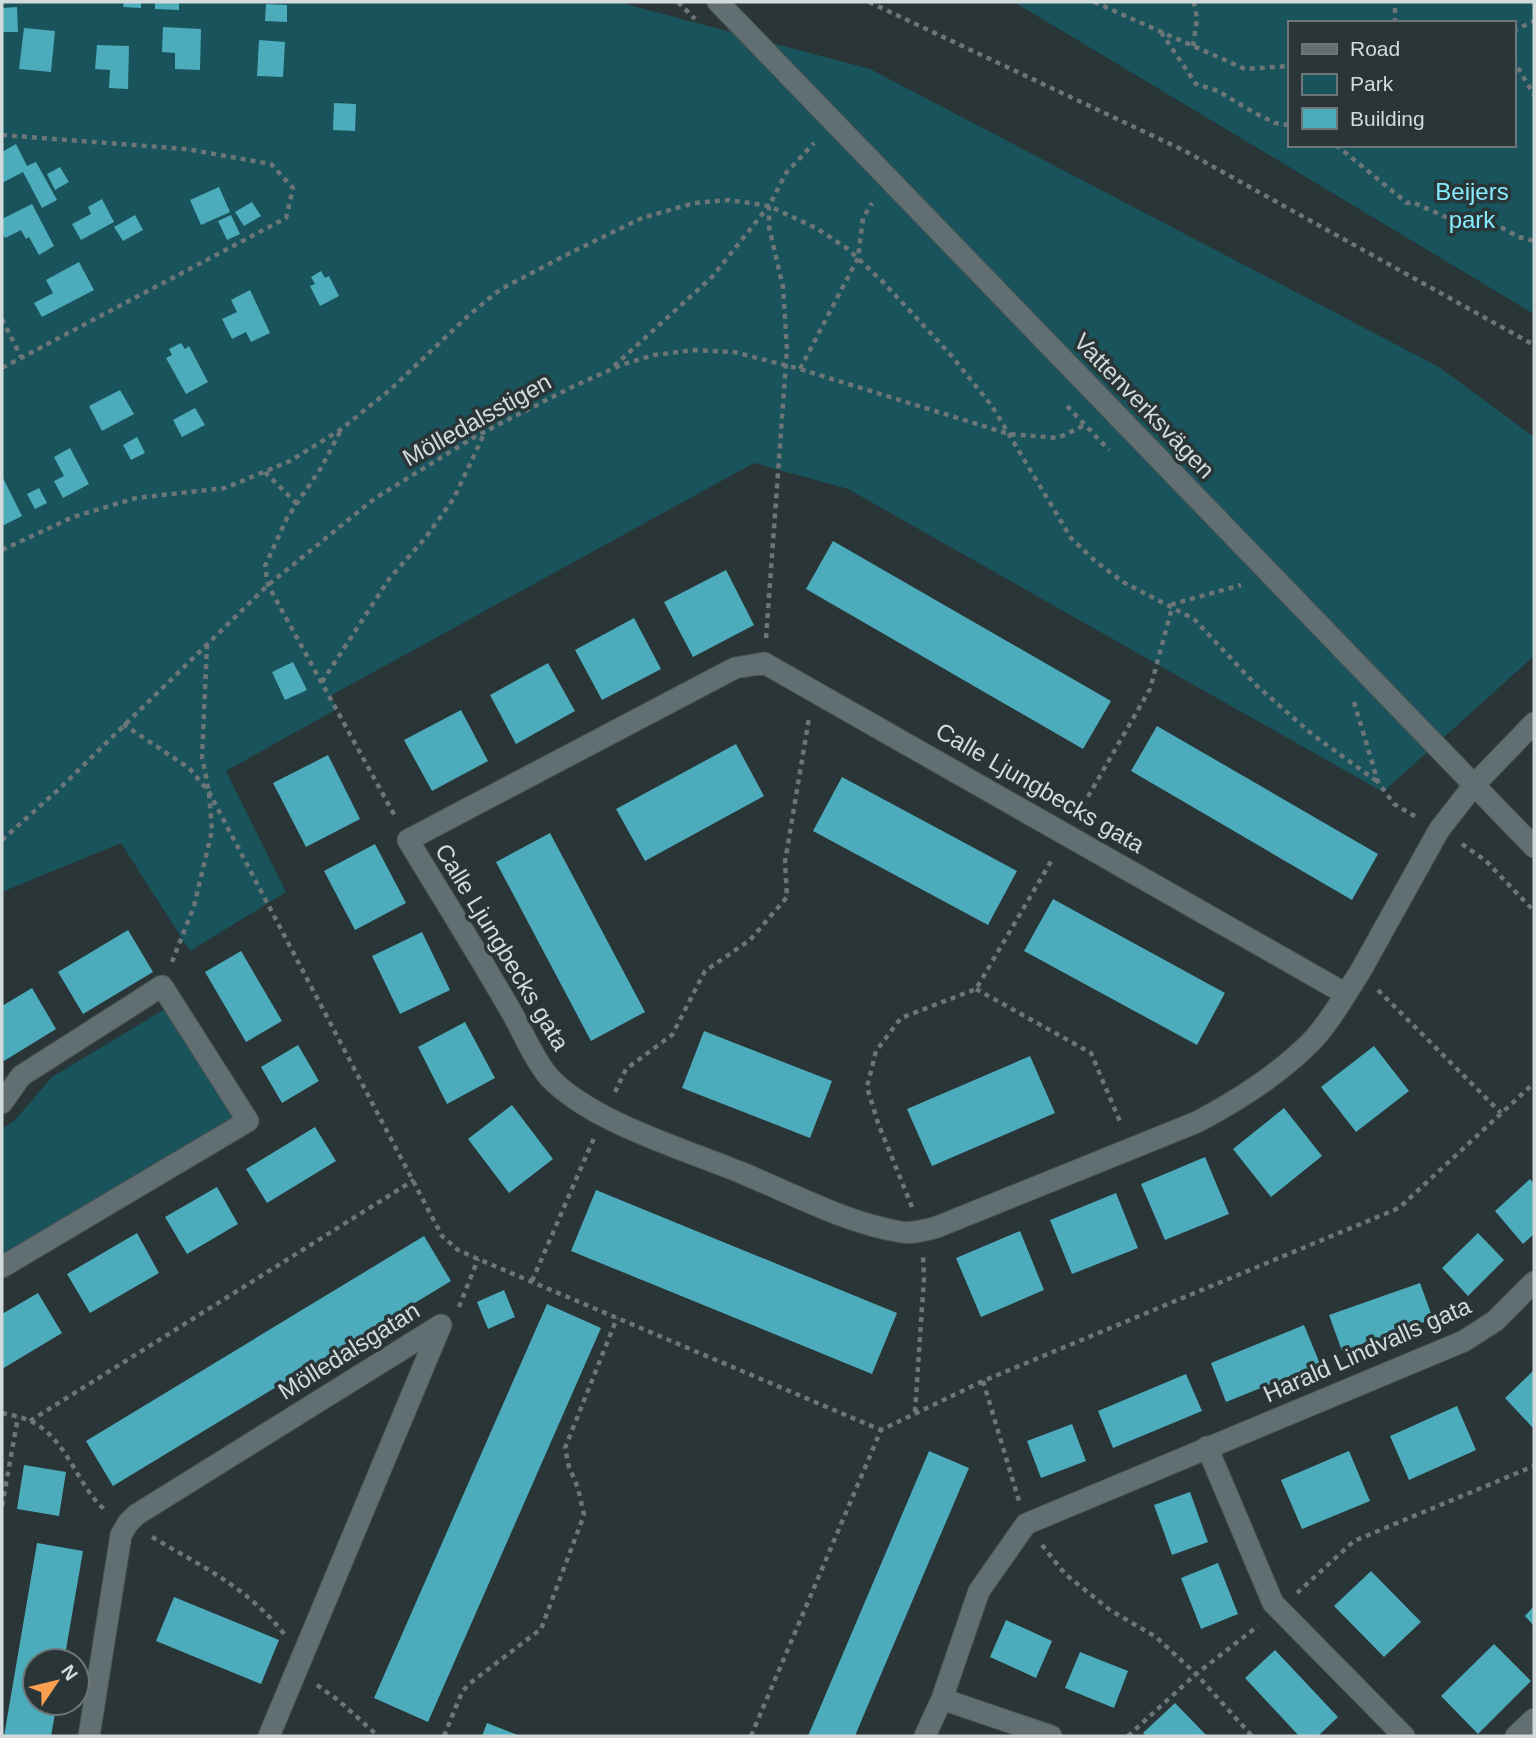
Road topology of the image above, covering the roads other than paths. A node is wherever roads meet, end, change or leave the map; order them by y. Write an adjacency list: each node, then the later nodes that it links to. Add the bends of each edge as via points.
1 (718, 2): 3 (street, Vattenverksvägen)
2 (1534, 723): 3 (street, Calle Ljungbecks gata)
3 (1474, 785): 4 (street, Vattenverksvägen); 5 (street, Calle Ljungbecks gata, via 1439,831)
4 (1534, 847)
5 (1346, 994): 5 (street, Calle Ljungbecks gata, via 765,663 735,668 408,840 548,1075 569,1096 604,1116 869,1224 904,1233 937,1227 1196,1122 1233,1102 1297,1055)
6 (2, 1103): 7 (street, via 21,1076 162,986 248,1121)
7 (2, 1267)
8 (1534, 1282): 9 (street, Harald Lindvalls gata, via 1495,1321 1464,1341)
9 (1208, 1447): 10 (street, Harald Lindvalls gata, via 1026,1524 979,1591); 16 (street, via 1278,1611)
10 (942, 1699): 14 (street); 15 (street)
11 (1534, 1719): 17 (street)
12 (89, 1736): 13 (street, Mölledalsgatan, via 121,1535 128,1523 441,1325)
13 (269, 1736)
14 (925, 1736)
15 (1051, 1736)
16 (1404, 1736)
17 (1516, 1736)

